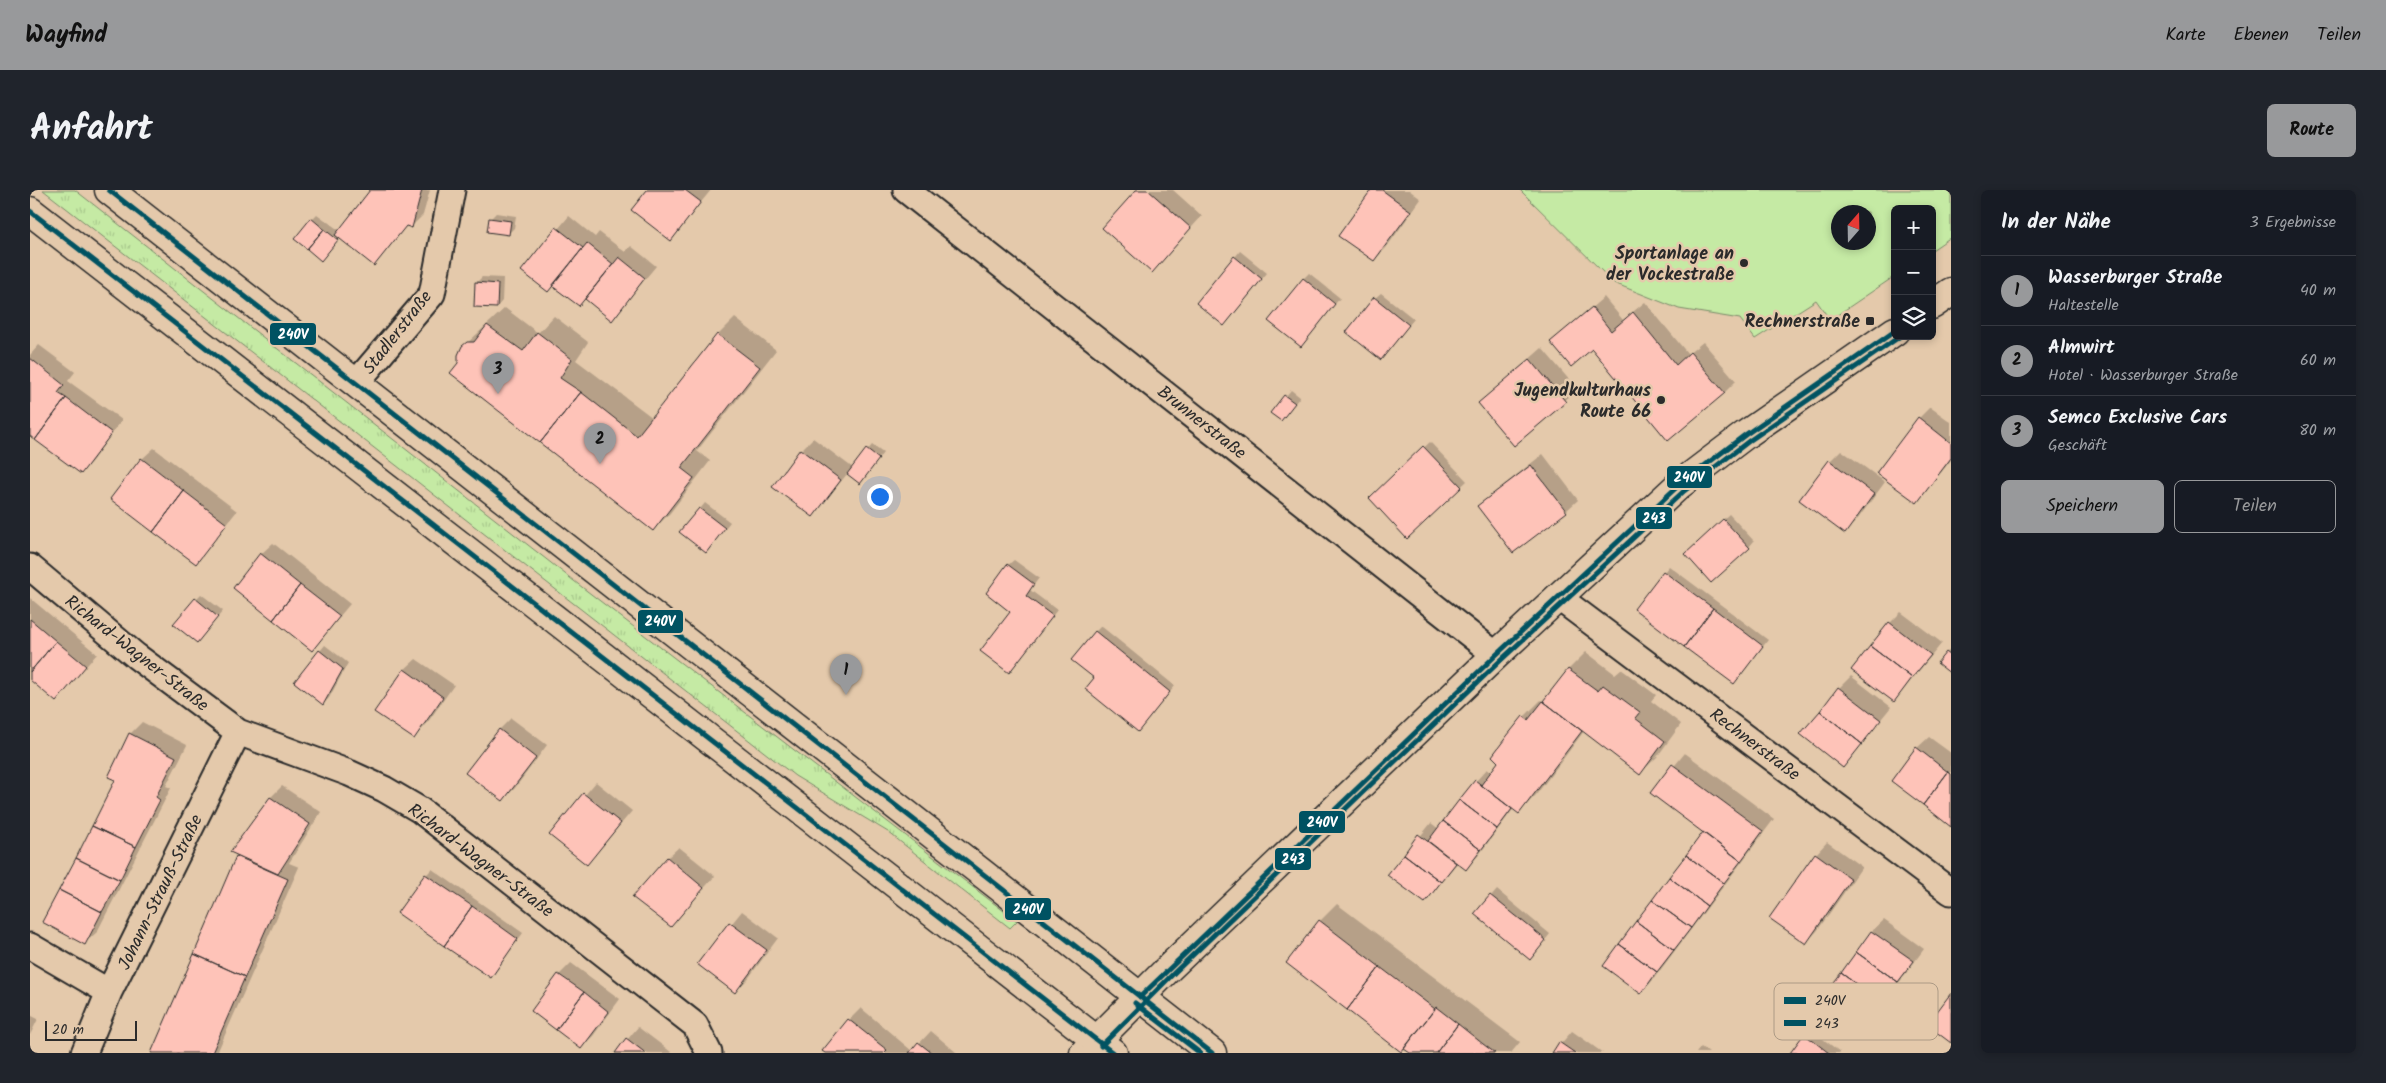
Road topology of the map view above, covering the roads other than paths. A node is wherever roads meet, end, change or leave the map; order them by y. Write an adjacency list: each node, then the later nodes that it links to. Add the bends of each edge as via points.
1 (109, 190): 8 (main road)
2 (452, 190): 8 (street, Stadlerstraße, via 432,294)
3 (906, 190): 11 (street, Brunnerstraße)
4 (30, 211): 17 (main road)
5 (1951, 292): 6 (main road)
6 (1936, 302)
7 (1891, 334): 10 (main road, via 1745,434 1679,485)
8 (356, 384): 16 (main road)
9 (30, 567): 12 (street, Richard-Wagner-Straße, via 136,656)
10 (1558, 597): 11 (main road); 13 (street, Rechnerstraße)
11 (1496, 655): 16 (main road)
12 (238, 732): 15 (street, Johann-Strauß-Straße); 19 (street, Richard-Wagner-Straße, via 349,773 420,810 695,1025)
13 (1951, 892)
14 (30, 946): 15 (street)
15 (109, 992): 18 (street, Johann-Strauß-Straße)
16 (1140, 997): 17 (main road); 20 (main road)
17 (1098, 1049)
18 (84, 1053)
19 (709, 1053)
20 (1212, 1053)

